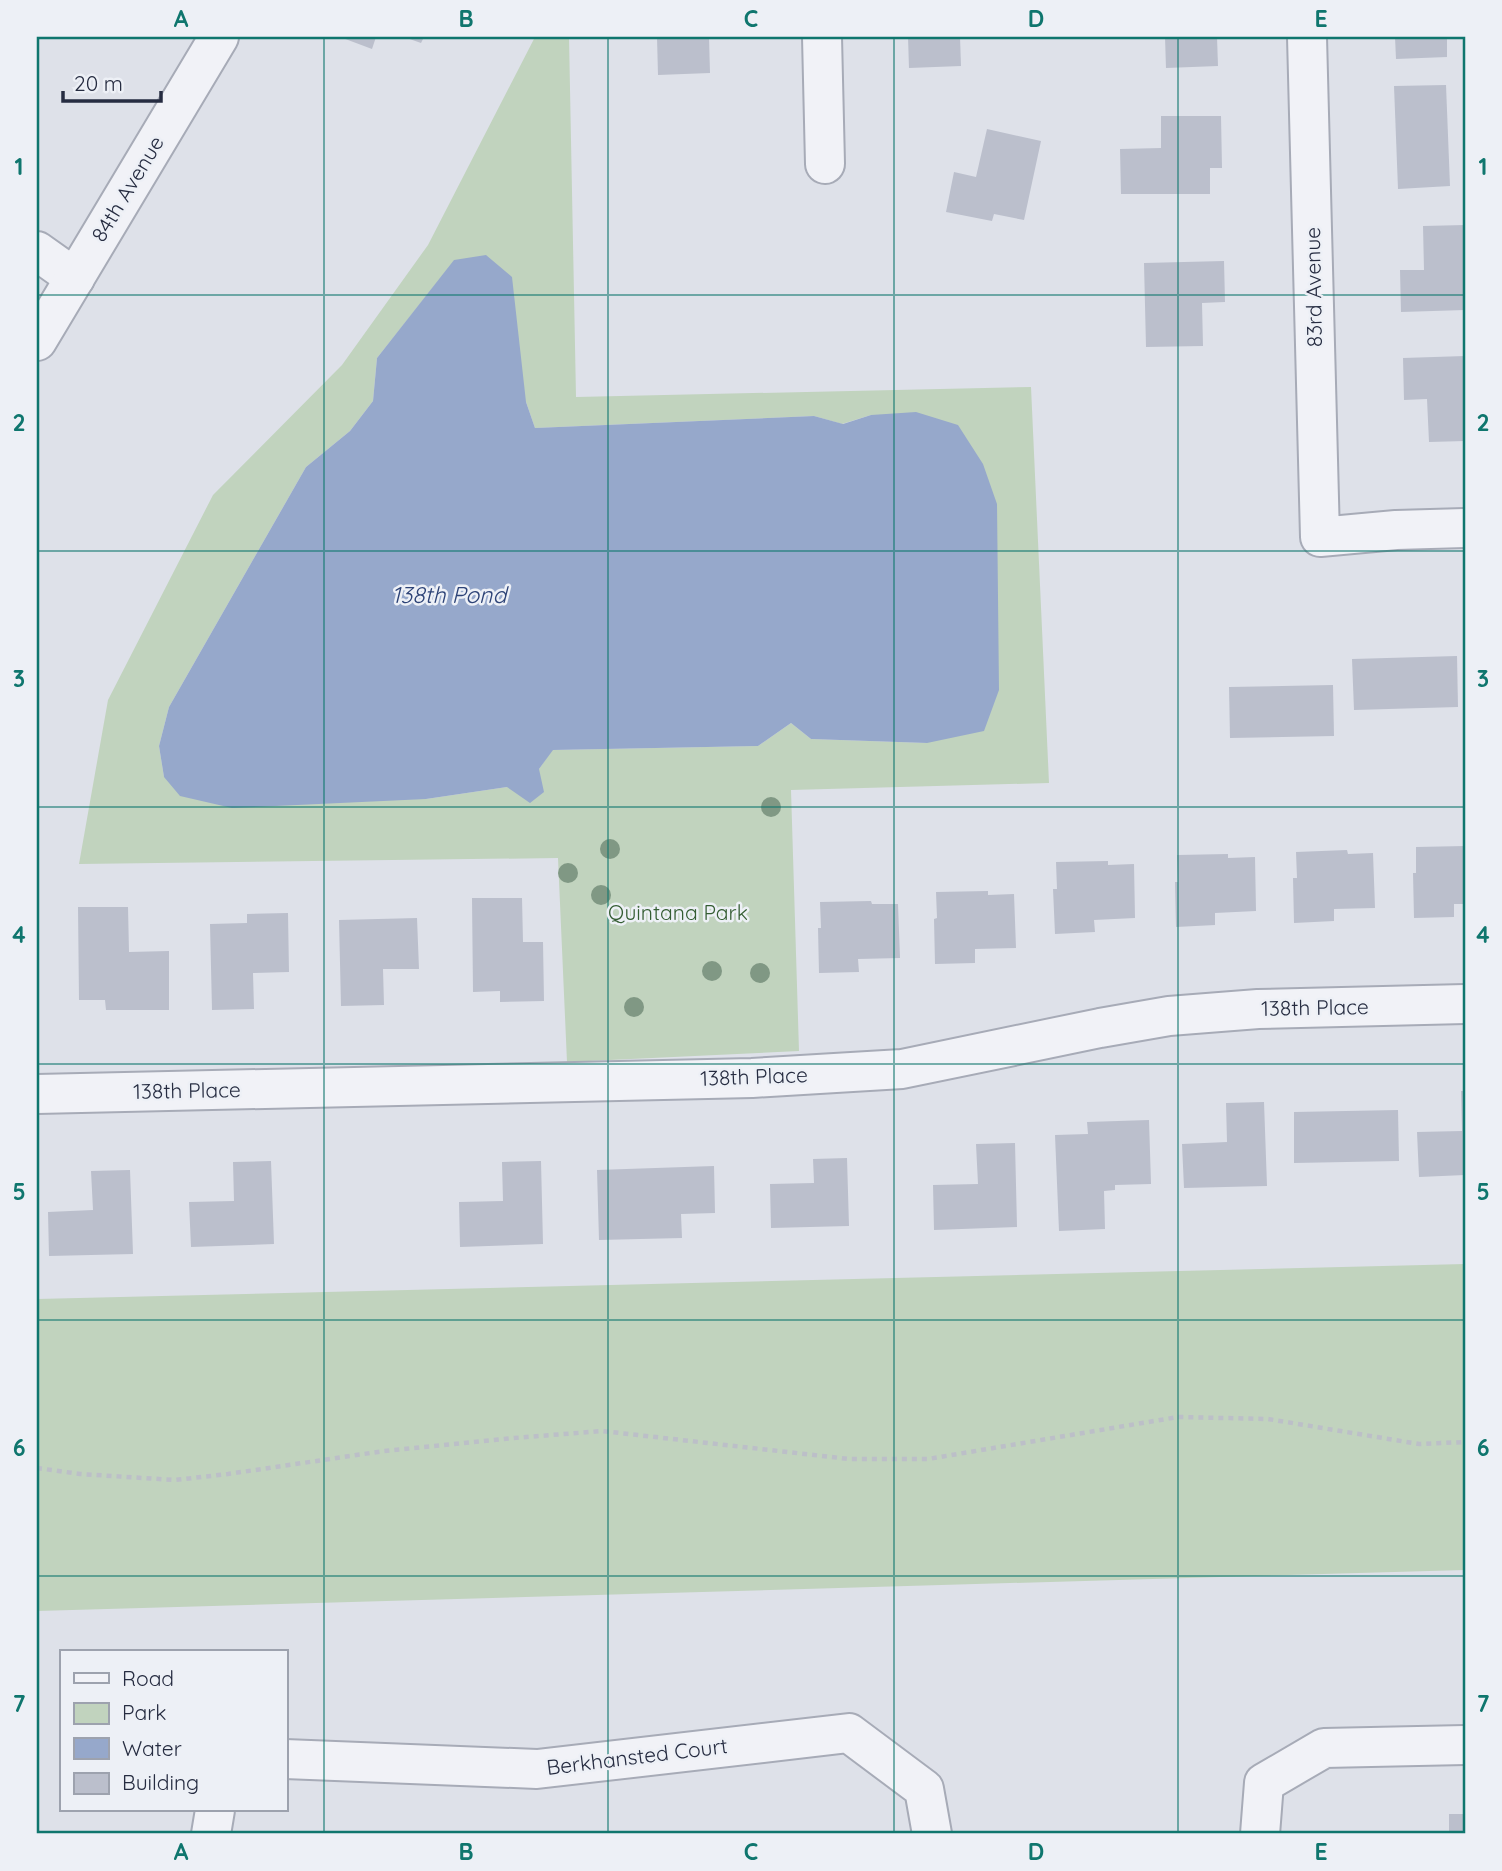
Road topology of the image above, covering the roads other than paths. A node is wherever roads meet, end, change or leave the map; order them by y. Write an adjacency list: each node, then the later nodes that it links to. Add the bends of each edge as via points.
1 (219, 37): 6 (street, 84th Avenue)
2 (822, 37): 4 (street)
3 (1307, 37): 8 (street, 83rd Avenue, via 1320,537)
4 (825, 164)
5 (37, 251): 6 (street)
6 (75, 278): 7 (street, 84th Avenue)
7 (37, 341)
8 (1465, 528)
9 (1465, 1004): 10 (street, 138th Place, via 1169,1016 888,1070 752,1078)
10 (37, 1094)
11 (1465, 1745): 16 (street, via 1324,1748 1264,1783)
12 (287, 1759): 15 (street, Berkhansted Court, via 537,1769 849,1733 925,1789)
13 (215, 1812): 14 (street)
14 (211, 1834)
15 (932, 1834)
16 (1260, 1834)

